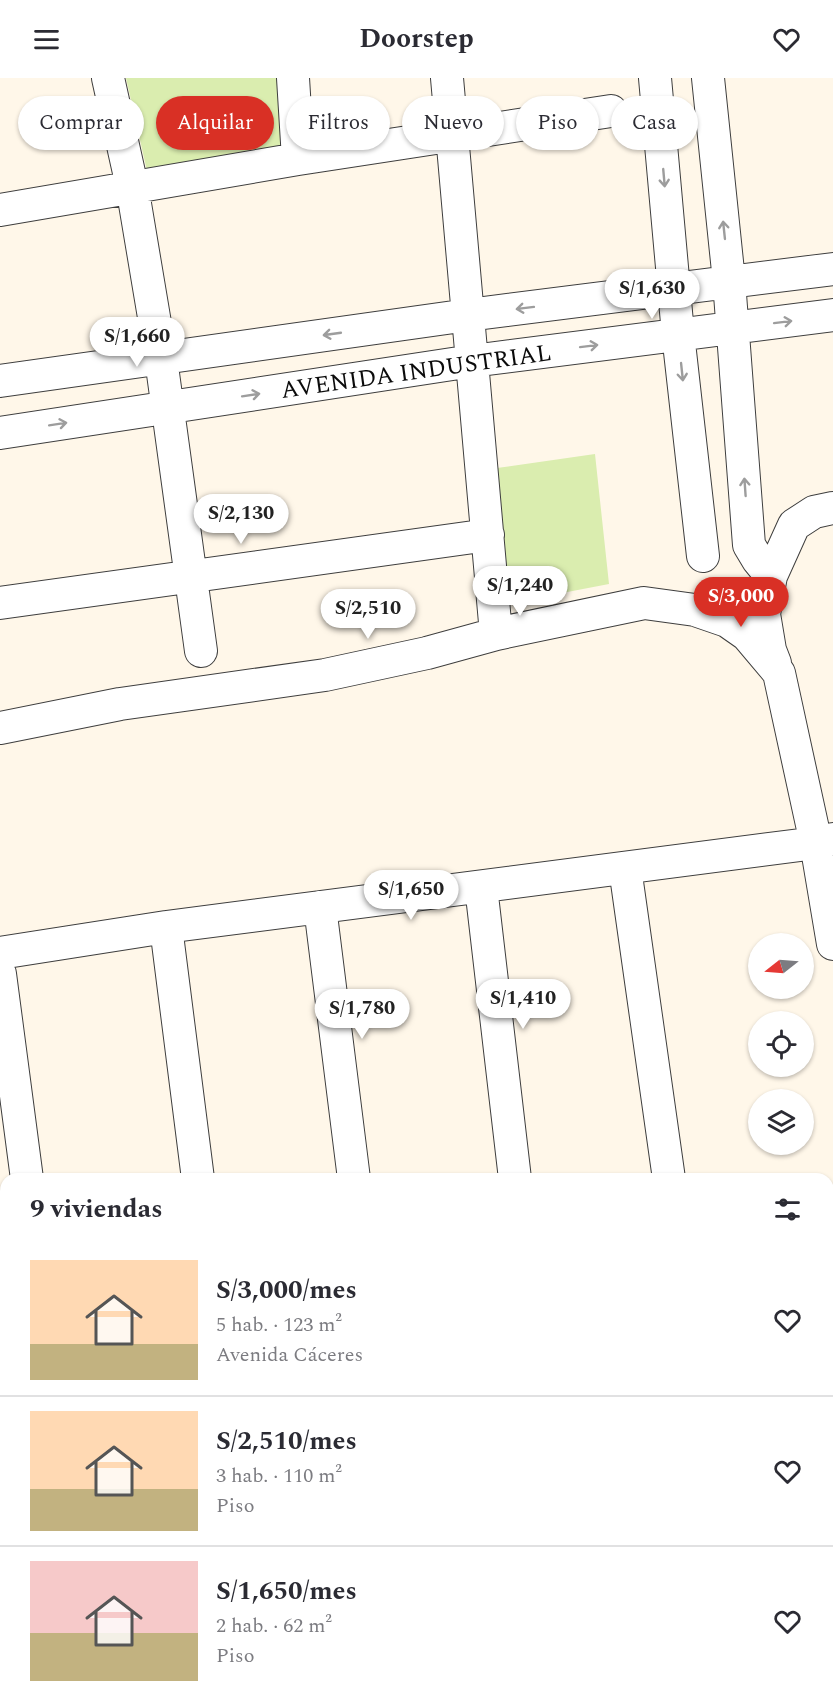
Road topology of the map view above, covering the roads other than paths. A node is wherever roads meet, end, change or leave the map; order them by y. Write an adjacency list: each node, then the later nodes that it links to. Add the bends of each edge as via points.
1 (108, 78): 12 (street)
2 (292, 78): 11 (street)
3 (447, 78): 6 (street)
4 (655, 78): 16 (street, one-way to 16)
5 (708, 78): 15 (street, one-way to 5)
6 (449, 96)
7 (611, 111): 8 (street)
8 (504, 127)
9 (402, 143): 11 (street)
10 (453, 150): 17 (street)
11 (298, 159): 12 (street)
12 (132, 186): 13 (street); 21 (street)
13 (0, 210)
14 (833, 269): 15 (street, AVENIDA INDUSTRIAL)
15 (729, 281): 16 (street, AVENIDA INDUSTRIAL); 19 (street)
16 (675, 289): 17 (street, AVENIDA INDUSTRIAL, one-way to 17); 20 (street)
17 (468, 315): 21 (street, AVENIDA INDUSTRIAL, one-way to 21); 22 (street)
18 (833, 315): 19 (street, AVENIDA INDUSTRIAL, one-way to 18)
19 (733, 328): 20 (street, AVENIDA INDUSTRIAL); 29 (street, one-way to 19, via 749,545)
20 (678, 334): 22 (street, AVENIDA INDUSTRIAL, one-way to 20); 28 (street, one-way to 28)
21 (161, 359): 23 (street, AVENIDA INDUSTRIAL); 24 (street)
22 (472, 361): 24 (street, AVENIDA INDUSTRIAL, one-way to 22); 27 (street)
23 (0, 381)
24 (167, 407): 25 (street, AVENIDA INDUSTRIAL, one-way to 24); 30 (street)
25 (0, 433)
26 (833, 508): 29 (street, via 814,512 794,525)
27 (488, 535): 30 (street); 32 (street)
28 (703, 556)
29 (771, 576): 34 (street, via 764,614 770,650)
30 (190, 577): 31 (street); 33 (street)
31 (0, 603)
32 (496, 634): 34 (street, via 644,603 695,610 727,621 747,635); 35 (street, via 325,675 120,704)
33 (201, 651)
34 (779, 673): 36 (street)
35 (0, 728)
36 (824, 841): 37 (street); 41 (street)
37 (625, 868): 38 (street); 48 (street)
38 (481, 887): 39 (street); 47 (street)
39 (320, 908): 40 (street); 46 (street)
40 (166, 927): 42 (street); 45 (street)
41 (833, 944)
42 (0, 953)
43 (0, 974): 44 (street)
44 (26, 1173)
45 (197, 1173)
46 (353, 1173)
47 (515, 1173)
48 (668, 1173)

